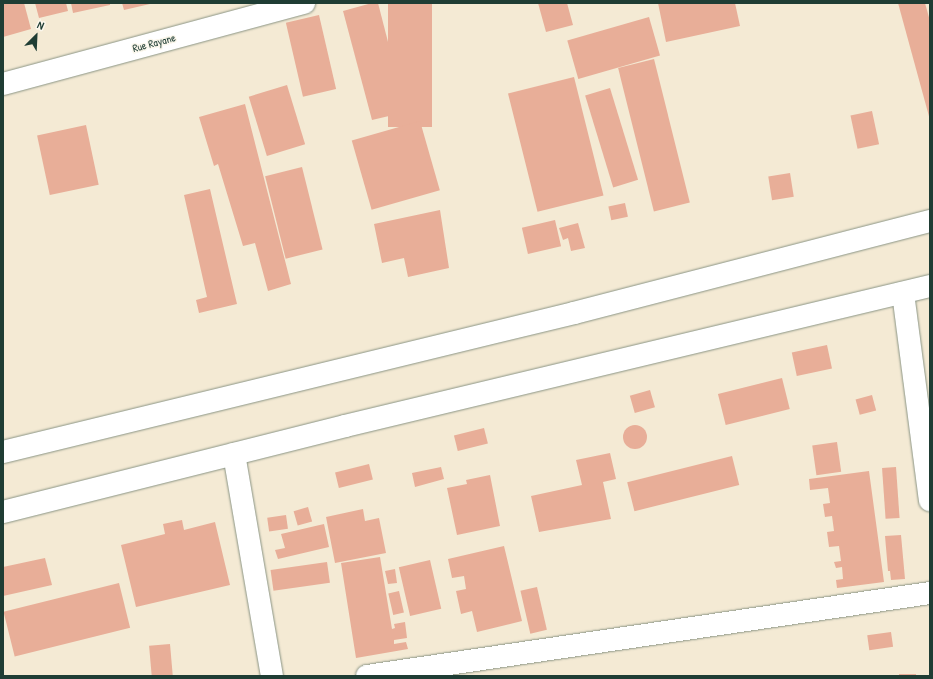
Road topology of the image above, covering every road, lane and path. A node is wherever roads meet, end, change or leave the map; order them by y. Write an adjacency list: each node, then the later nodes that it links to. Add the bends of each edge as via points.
1 (304, 3): 2 (main road, Rue Rayane)
2 (3, 84)
3 (930, 221): 6 (main road, via 574,313)
4 (930, 286): 5 (main road)
5 (903, 292): 7 (main road); 8 (main road)
6 (3, 452)
7 (234, 454): 9 (main road); 11 (main road)
8 (930, 500)
9 (3, 512)
10 (930, 593): 12 (main road)
11 (272, 676)
12 (367, 676)

